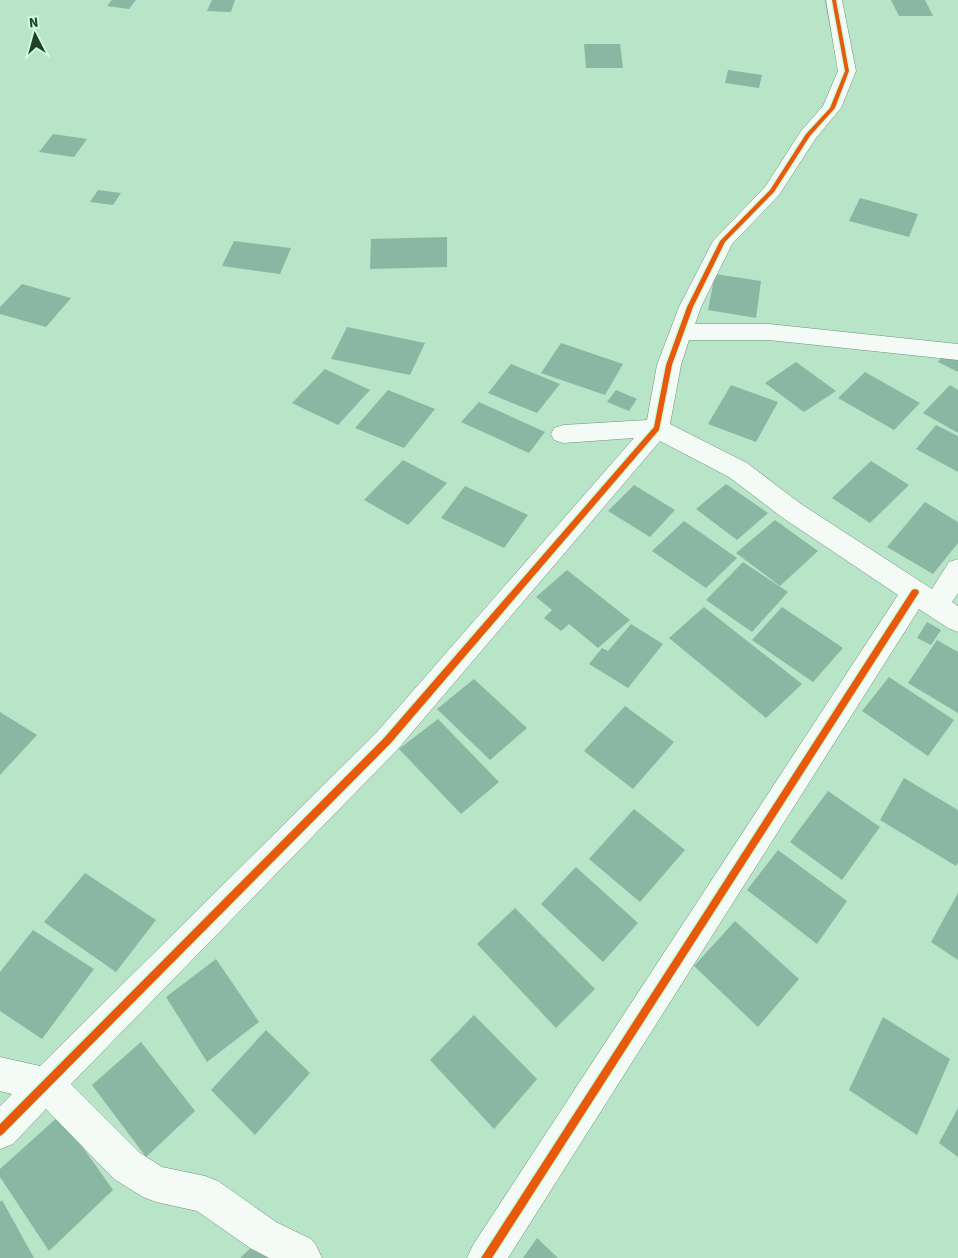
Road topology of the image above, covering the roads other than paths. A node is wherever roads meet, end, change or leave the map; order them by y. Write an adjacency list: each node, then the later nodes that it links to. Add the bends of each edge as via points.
1 (834, 0): 2 (street, via 847,71 832,108 808,135 772,191 723,241)
2 (681, 332): 3 (street, via 769,332); 4 (street, via 669,365)
3 (958, 352)
4 (657, 428): 5 (street); 7 (street, via 738,470 792,511); 10 (street, via 387,741)
5 (563, 434)
6 (958, 570): 7 (street)
7 (926, 599): 8 (street); 13 (street)
8 (958, 620)
9 (0, 1074): 10 (street)
10 (47, 1084): 11 (street); 12 (street, via 127,1166 156,1184 205,1194)
11 (0, 1131)
12 (303, 1258)
13 (486, 1258)

